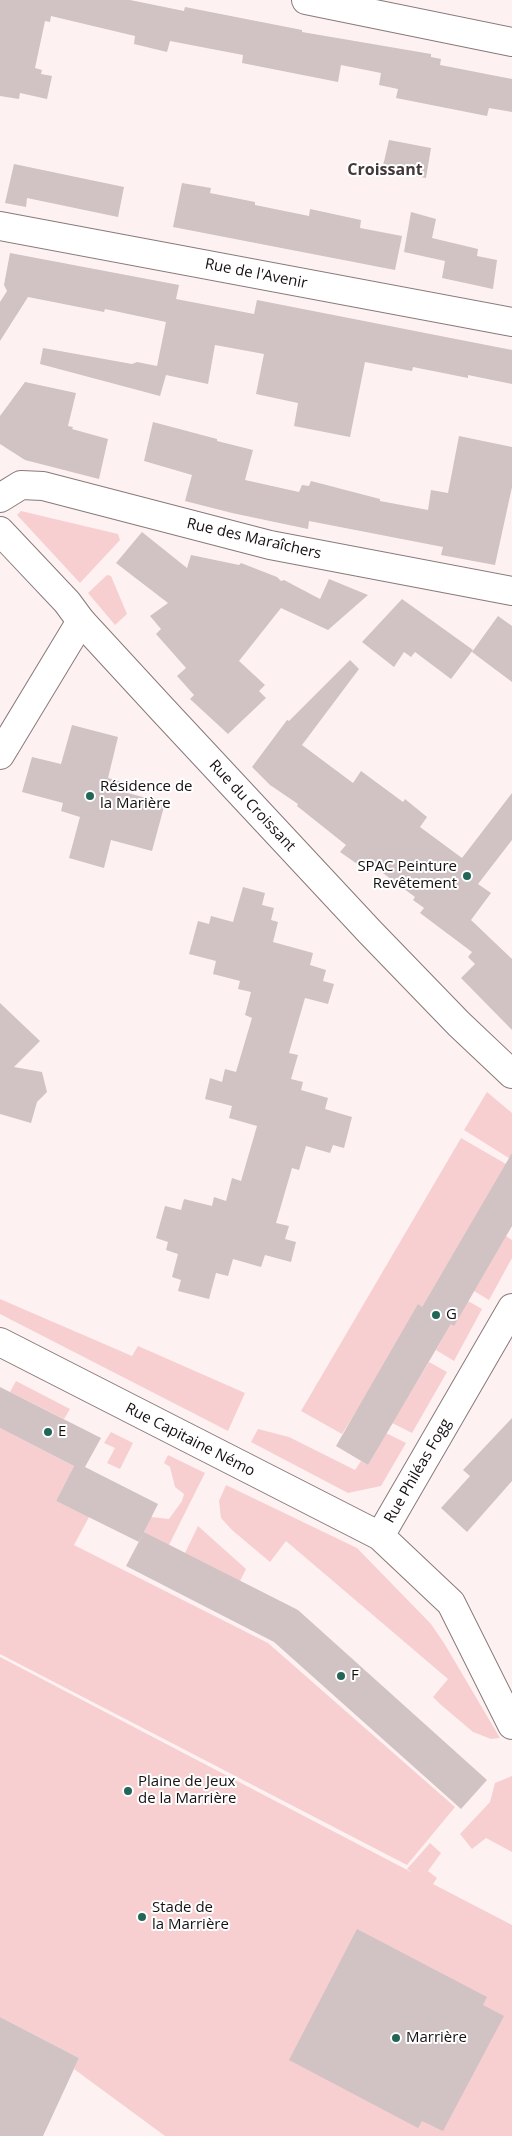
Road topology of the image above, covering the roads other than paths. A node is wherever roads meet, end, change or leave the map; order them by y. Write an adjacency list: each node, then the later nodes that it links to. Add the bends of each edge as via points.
1 (306, 0): 2 (street)
2 (512, 42)
3 (0, 226): 4 (street, Rue de l'Avenir)
4 (512, 322)
5 (0, 498): 7 (street, Rue des Maraîchers, via 20,486 43,486 270,545)
6 (0, 531): 8 (street, Rue du Croissant)
7 (512, 591)
8 (82, 621): 9 (street); 10 (street, Rue du Croissant, via 370,932)
9 (0, 755)
10 (512, 1074)
11 (512, 1308): 13 (street, Rue Philéas Fogg)
12 (0, 1342): 13 (street, Rue Capitaine Némo)
13 (380, 1536): 14 (street, Rue Philéas Fogg, via 451,1603)
14 (512, 1724)

